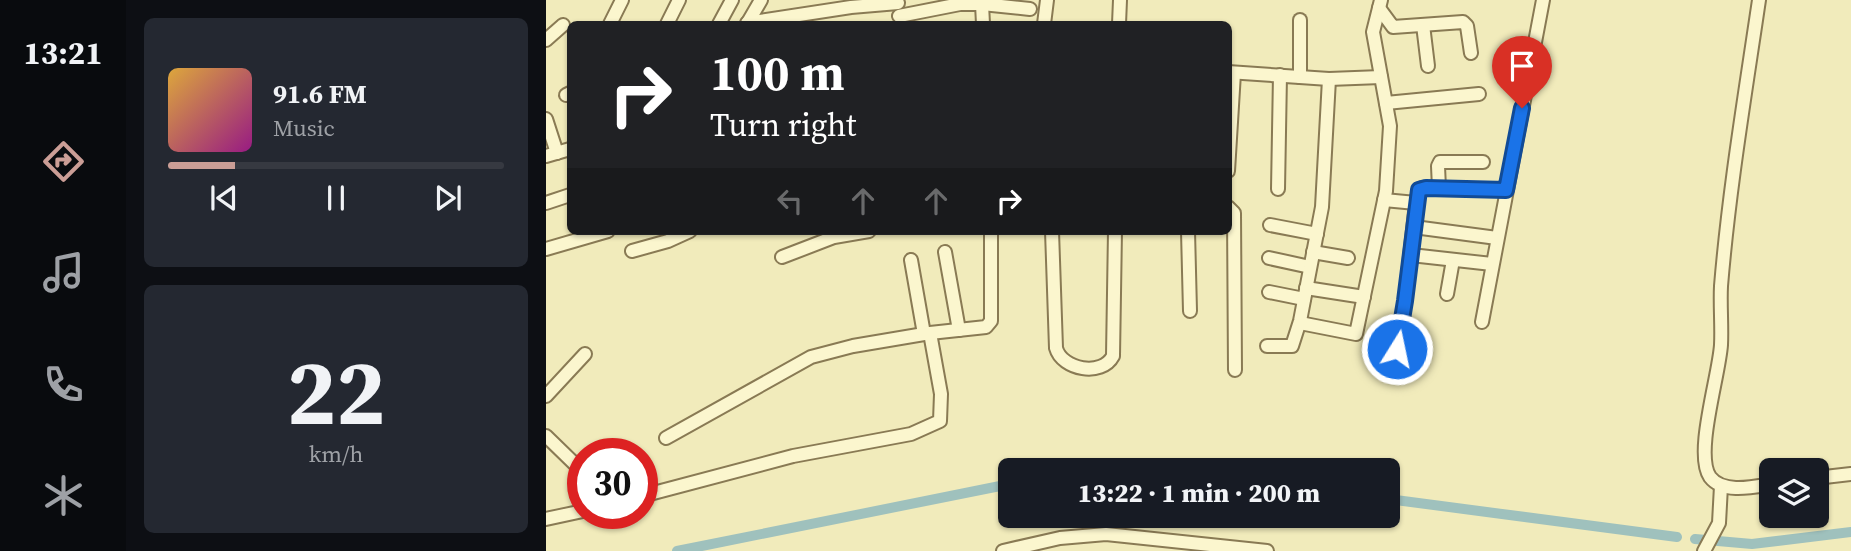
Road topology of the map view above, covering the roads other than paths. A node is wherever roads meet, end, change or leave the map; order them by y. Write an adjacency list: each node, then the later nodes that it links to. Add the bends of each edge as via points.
1 (622, 0): 16 (street)
2 (679, 0): 17 (street)
3 (732, 0): 18 (street)
4 (761, 0): 19 (street)
5 (1047, 0): 22 (street)
6 (1120, 0): 23 (street)
7 (1543, 0): 41 (street)
8 (1759, 0): 89 (street, via 1726,230 1721,345 1704,451 1710,477)
9 (960, 2): 11 (street); 14 (street)
10 (850, 4): 14 (street); 20 (street)
11 (982, 4): 13 (street); 21 (street)
12 (1380, 4): 25 (street, via 1394,27); 32 (street, via 1373,32)
13 (1030, 9)
14 (899, 11)
15 (1300, 20): 31 (street)
16 (612, 21)
17 (668, 21)
18 (721, 21)
19 (749, 21)
20 (762, 21)
21 (983, 21)
22 (1044, 21)
23 (1119, 21)
24 (563, 25): 26 (street)
25 (1423, 25): 27 (street, via 1463,22 1468,26); 28 (street)
26 (546, 40)
27 (1471, 53)
28 (1428, 66)
29 (1232, 72): 30 (street)
30 (1280, 75): 31 (street); 39 (street)
31 (1300, 77): 33 (street)
32 (1381, 77): 33 (street); 35 (street)
33 (1329, 79): 49 (street)
34 (1479, 94): 35 (street)
35 (1386, 103): 43 (street, via 1391,126)
36 (546, 119): 37 (street)
37 (562, 154)
38 (1483, 162): 40 (street, via 1440,162)
39 (1278, 188)
40 (1439, 188): 41 (street); 45 (street, via 1422,188)
41 (1506, 190): 57 (street)
42 (567, 196): 44 (street)
43 (1384, 200): 45 (street); 73 (street)
44 (546, 203)
45 (1416, 203): 48 (street)
46 (1232, 211): 81 (street)
47 (1270, 225): 49 (street)
48 (1414, 227): 57 (street); 62 (street)
49 (1317, 234): 61 (street)
50 (594, 235): 58 (street)
51 (682, 235): 59 (street)
52 (846, 235): 63 (street)
53 (991, 235): 77 (street, via 991,321 986,327)
54 (1052, 235): 55 (street, via 1056,348 1064,360 1084,368 1111,361 1114,352)
55 (1115, 235)
56 (1188, 235): 74 (street)
57 (1497, 238): 68 (street)
58 (546, 249)
59 (632, 251)
60 (945, 252): 77 (street)
61 (1313, 252): 65 (street); 69 (street)
62 (1411, 255): 67 (street); 82 (street)
63 (782, 257)
64 (1269, 258): 69 (street)
65 (1348, 258)
66 (911, 260): 78 (street)
67 (1453, 260): 68 (street); 72 (street)
68 (1492, 264): 75 (street)
69 (1310, 267): 71 (street)
70 (1269, 292): 71 (street)
71 (1305, 293): 73 (street); 76 (street)
72 (1447, 294)
73 (1364, 297): 76 (street, via 1356,334)
74 (1189, 311)
75 (1482, 322)
76 (1300, 323): 79 (street, via 1292,345)
77 (959, 330): 78 (street)
78 (927, 334): 85 (street, via 811,357); 91 (street, via 941,394 940,421 911,434 793,456)
79 (1268, 346)
80 (585, 354): 83 (street)
81 (1235, 370)
82 (1392, 373)
83 (546, 396)
84 (546, 436): 86 (street)
85 (666, 438)
86 (567, 456)
87 (1851, 474): 88 (street)
88 (1829, 477)
89 (1721, 486): 90 (street); 96 (street, via 1719,523)
90 (1759, 486)
91 (658, 492)
92 (567, 514): 93 (street)
93 (546, 519)
94 (1003, 551): 95 (street, via 1060,538 1106,534)
95 (1267, 551)
96 (1704, 551)

